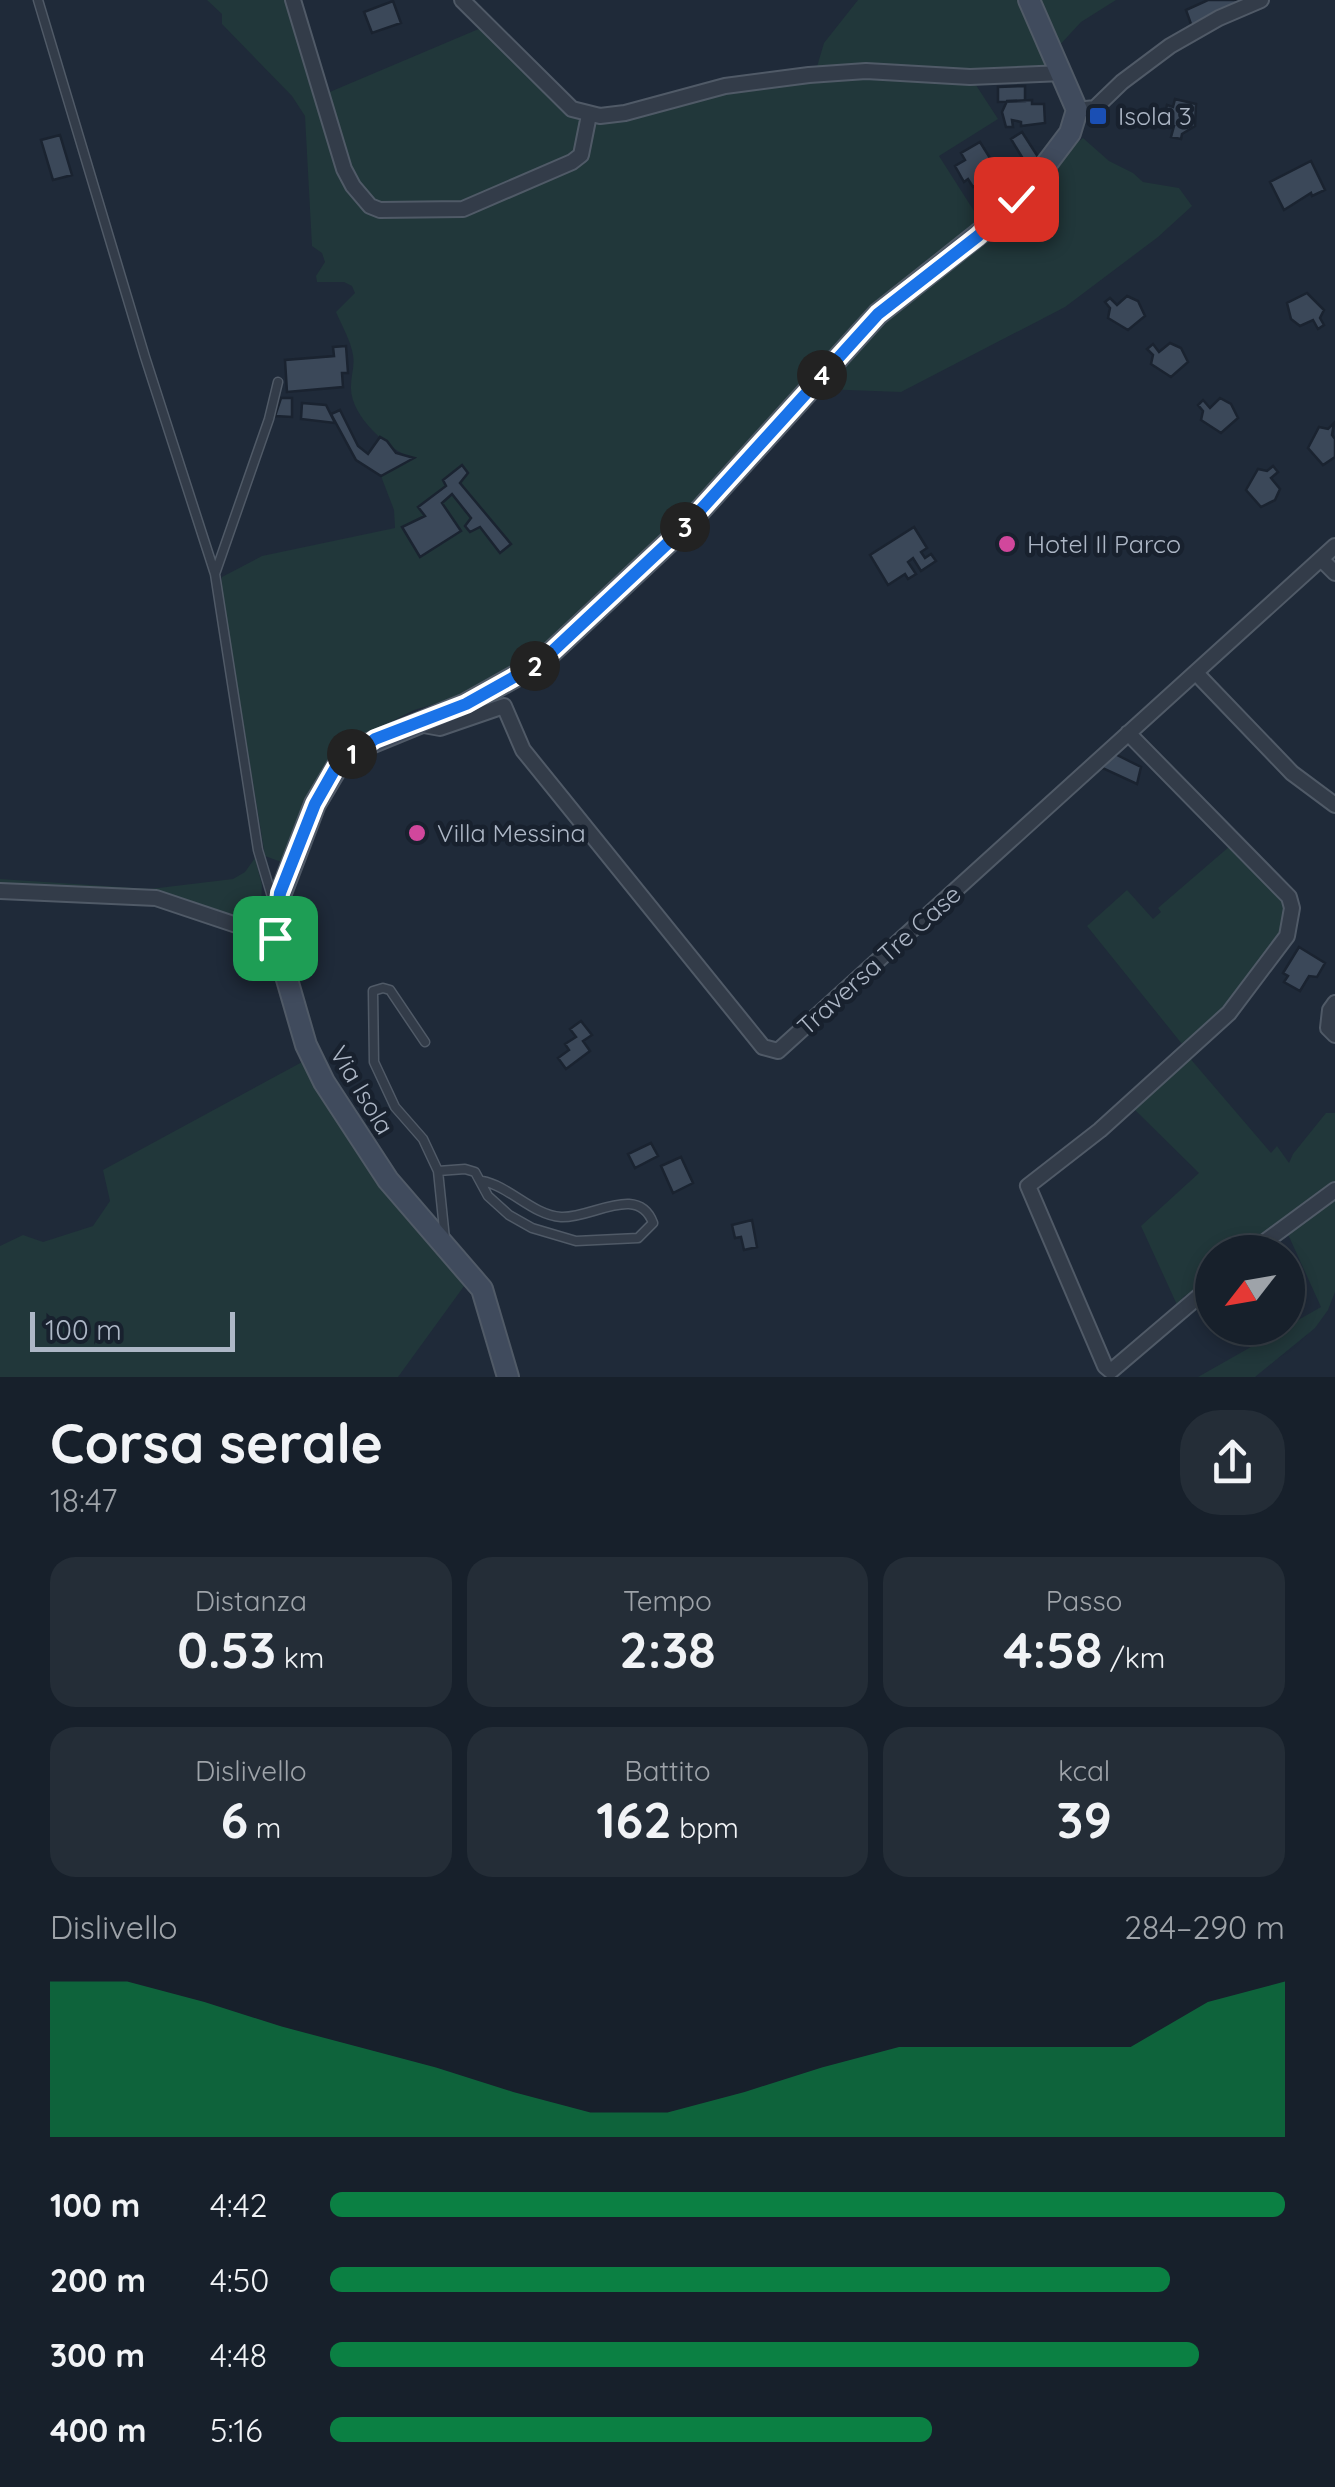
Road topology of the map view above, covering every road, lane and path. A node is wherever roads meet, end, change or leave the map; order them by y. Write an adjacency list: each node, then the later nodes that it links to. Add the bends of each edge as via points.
1 (38, 0): 13 (lane)
2 (293, 0): 8 (street, via 344,169 362,199 380,210 463,209 572,162 580,155)
3 (462, 0): 8 (street, via 553,93)
4 (1029, 0): 6 (street)
5 (1262, 0): 7 (street, via 1170,46 1095,108)
6 (1063, 74): 7 (street); 8 (street, via 809,75)
7 (1077, 110): 15 (street, Via Isola, via 1070,134 1006,210 878,314 686,526 541,662)
8 (589, 115)
9 (278, 382): 13 (lane)
10 (1335, 546): 11 (street, Traversa Tre Case)
11 (1321, 559): 12 (street); 14 (street, Traversa Tre Case)
12 (1335, 573)
13 (215, 574): 19 (lane, via 258,850)
14 (1196, 674): 16 (street, Traversa Tre Case); 17 (street, via 1292,773)
15 (417, 723): 16 (street, Traversa Tre Case, via 440,728 504,706 523,750 770,1051 778,1051); 19 (street, Via Isola, via 360,747 336,767 315,804)
16 (1128, 733): 30 (street, via 1289,897 1292,908 1287,936 1229,1013 1028,1186)
17 (1335, 805)
18 (0, 891): 20 (street, via 156,898)
19 (277, 914): 20 (street, Via Isola)
20 (275, 938): 28 (street, Via Isola, via 306,1045 324,1082 388,1180)
21 (1335, 1003): 22 (street, via 1328,1028)
22 (1335, 1036)
23 (425, 1042): 24 (lane, via 390,990 374,991 374,1062)
24 (438, 1171): 25 (lane, via 465,1168); 28 (lane)
25 (482, 1181): 25 (lane, via 508,1215 576,1241 638,1238 654,1222 642,1206 629,1203 556,1217)
26 (1335, 1190): 27 (street)
27 (1274, 1235)
28 (445, 1244): 31 (street, Via Isola, via 482,1290)
29 (1195, 1299): 30 (street)
30 (1107, 1374)
31 (508, 1377)

